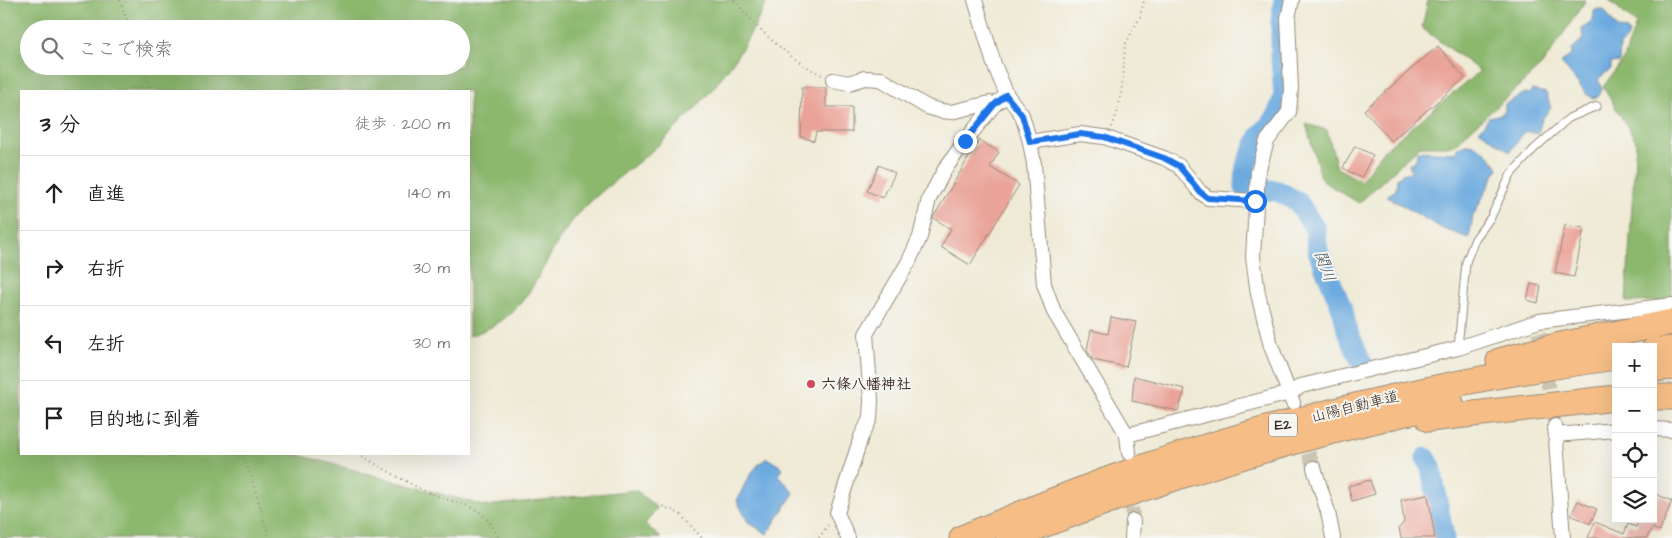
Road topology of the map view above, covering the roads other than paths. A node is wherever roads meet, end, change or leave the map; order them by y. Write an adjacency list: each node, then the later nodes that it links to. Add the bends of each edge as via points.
1 (976, 0): 4 (street)
2 (1292, 0): 8 (street, via 1288,18 1289,112 1267,141 1258,172)
3 (833, 80): 5 (street, via 849,83 865,78 881,79 928,106 951,112 990,103)
4 (1006, 95): 5 (street); 7 (street, via 1022,115)
5 (994, 105): 31 (street, via 945,169 928,199 920,237 909,261 866,334 870,419 861,437 837,513)
6 (1597, 106): 11 (lane, via 1570,118 1511,174 1466,262)
7 (1030, 142): 8 (street, via 1080,134 1104,137 1179,166 1208,198); 27 (street, via 1044,284 1054,312)
8 (1255, 201): 20 (street, via 1253,257 1258,294 1271,346)
9 (1672, 305): 11 (street, via 1539,327)
10 (1672, 322): 25 (highway, via 1556,346 1430,378)
11 (1458, 348): 20 (street, via 1301,386)
12 (1672, 349): 13 (highway)
13 (1657, 351)
14 (1612, 358): 25 (highway, 山陽自動車道 / E2, via 1540,368 1400,396)
15 (1672, 367): 16 (highway)
16 (1657, 369)
17 (1612, 375): 26 (highway, 山陽自動車道 / E2, via 1482,396)
18 (1657, 397): 19 (highway)
19 (1672, 397)
20 (1291, 398): 27 (street)
21 (1612, 398): 26 (highway)
22 (1657, 429): 24 (street)
23 (1612, 430): 36 (street, via 1556,431)
24 (1672, 430)
25 (1259, 431): 32 (highway, 山陽自動車道 / E2, via 1123,474)
26 (1328, 431): 33 (highway, 山陽自動車道 / E2, via 1190,471)
27 (1127, 435): 28 (street)
28 (1128, 453)
29 (1314, 468): 35 (street)
30 (1133, 521): 34 (street)
31 (848, 538)
32 (962, 538)
33 (1009, 538)
34 (1132, 538)
35 (1333, 538)
36 (1563, 538)

